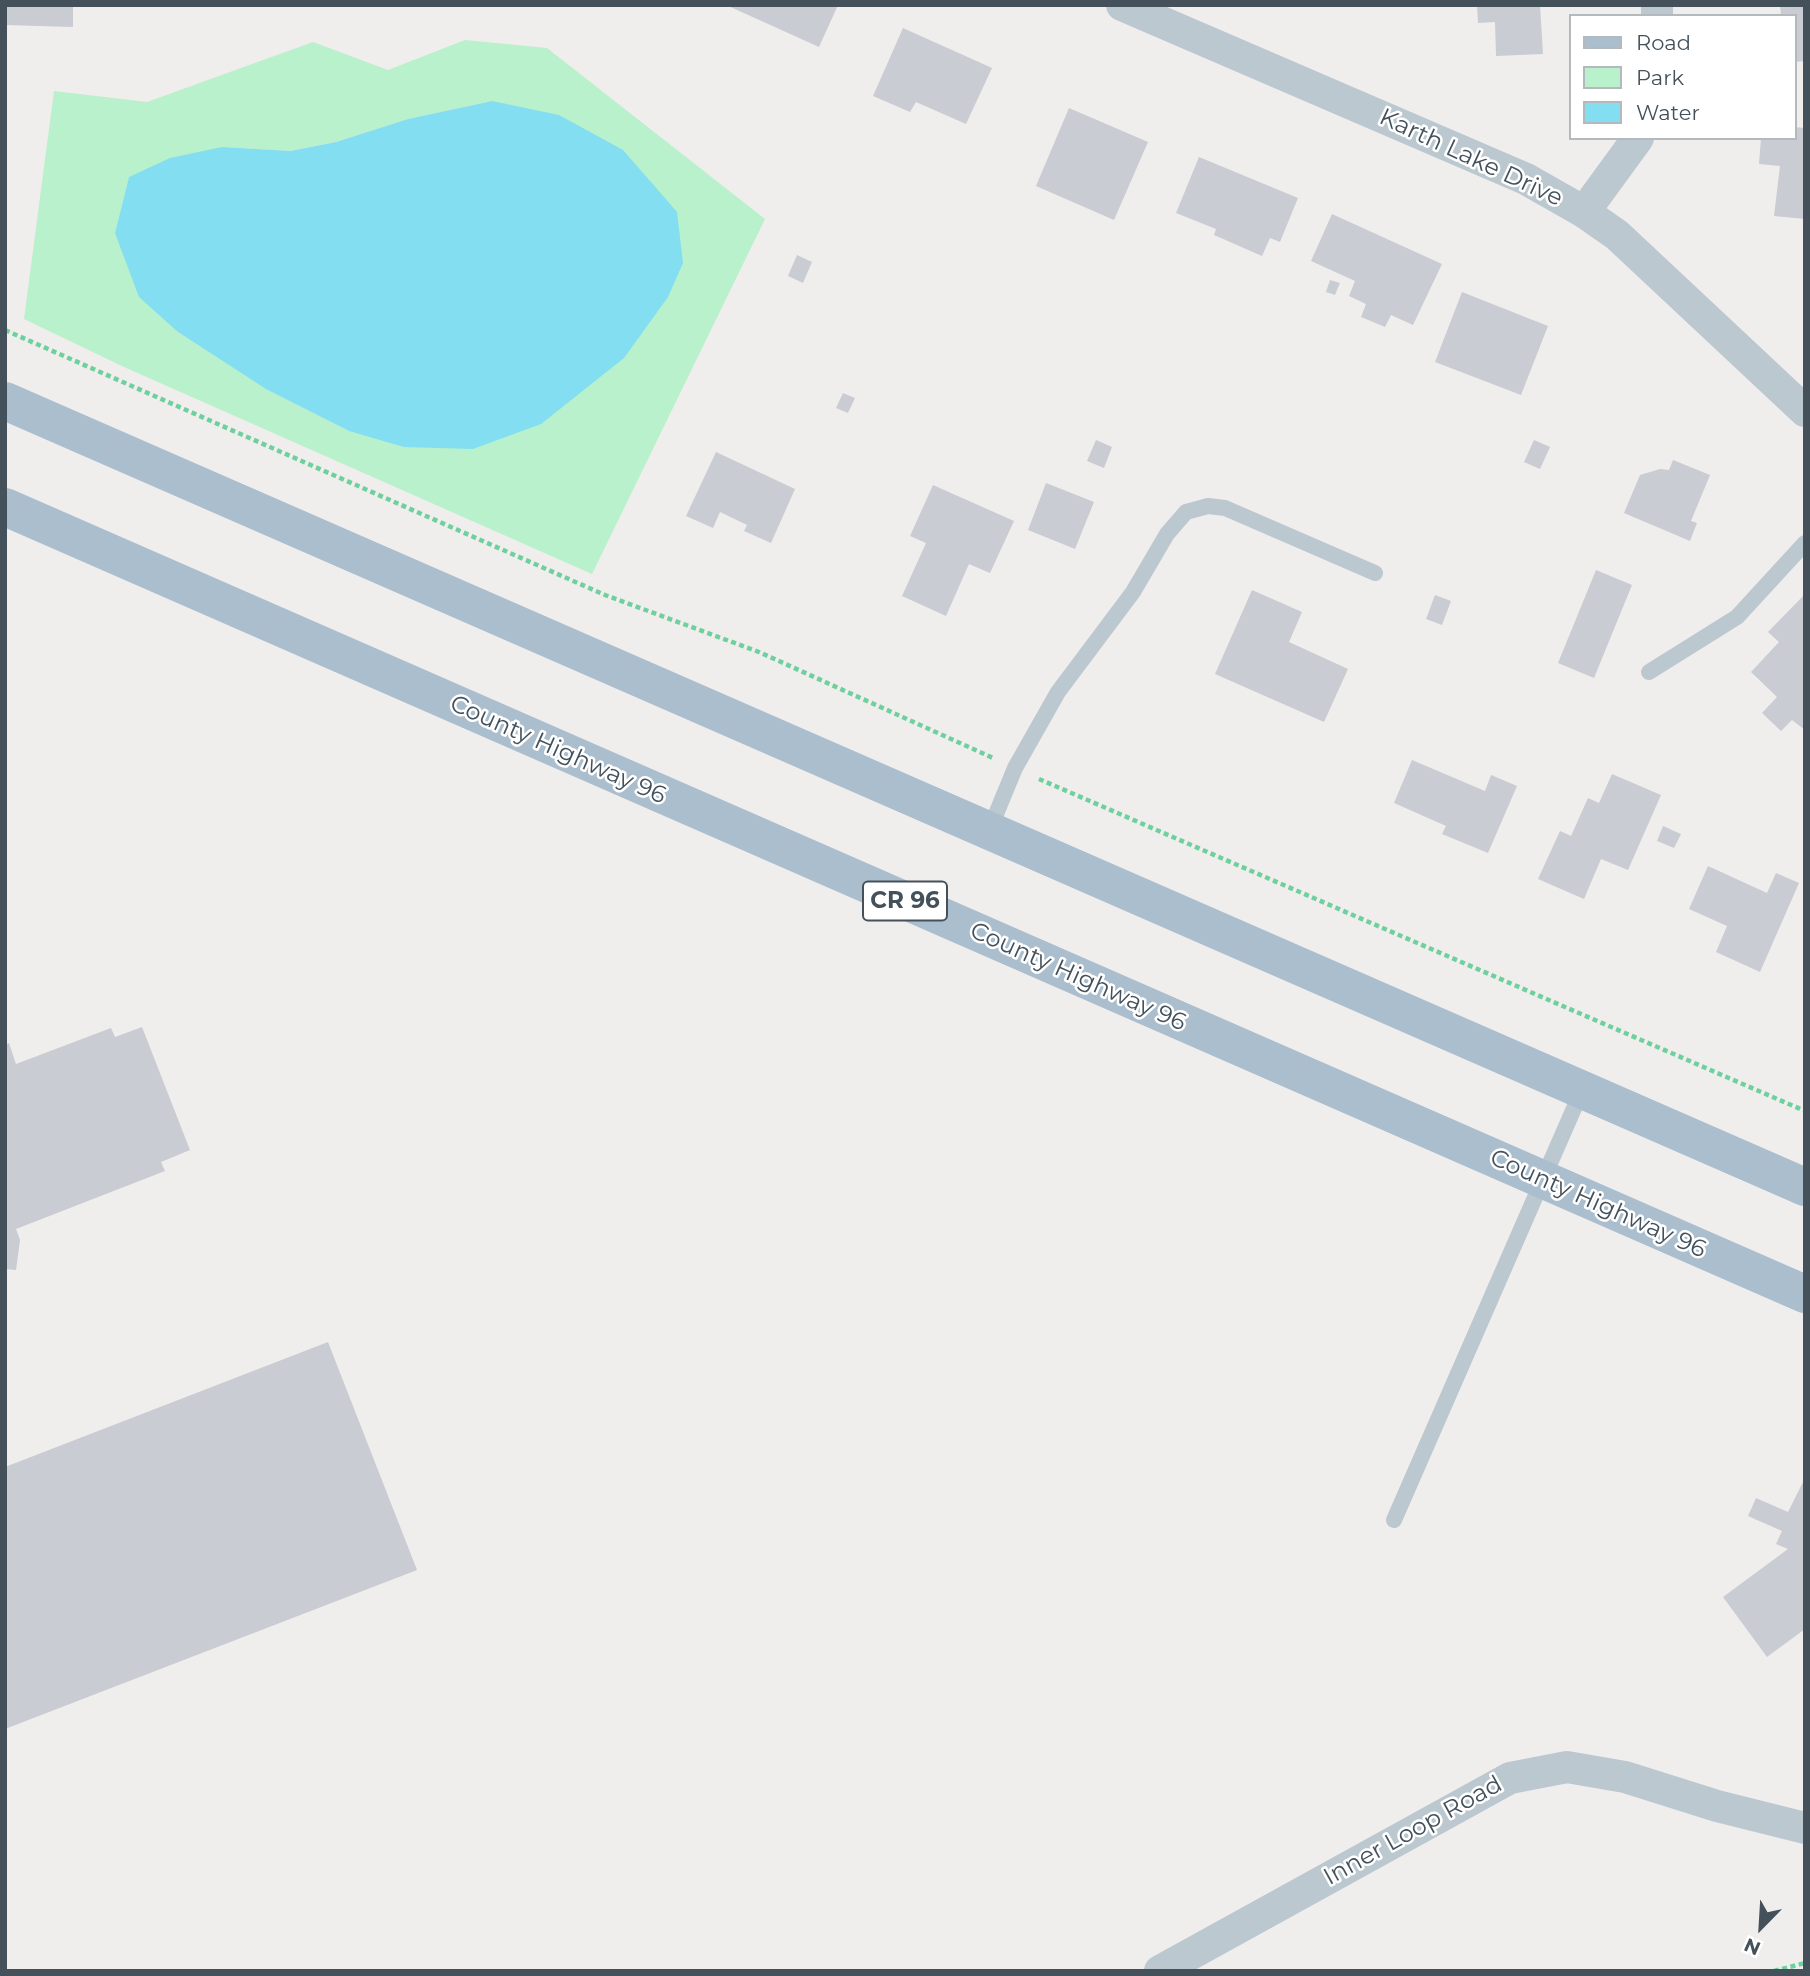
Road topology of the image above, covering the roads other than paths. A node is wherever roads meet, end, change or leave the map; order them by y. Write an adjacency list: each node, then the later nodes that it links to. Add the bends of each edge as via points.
1 (1122, 5): 3 (street, Karth Lake Drive, via 1526,179)
2 (1637, 140): 3 (street)
3 (1584, 212): 5 (street, Karth Lake Drive, via 1617,235)
4 (5, 401): 10 (main road)
5 (1805, 411)
6 (5, 507): 12 (main road, County Highway 96 / CR 96)
7 (1805, 543): 9 (lane, via 1737,617)
8 (1375, 573): 10 (lane, via 1225,508 1208,506 1186,512 1058,692 1015,768)
9 (1649, 672)
10 (989, 831): 11 (main road)
11 (1582, 1090): 12 (lane); 13 (main road)
12 (1541, 1179): 14 (main road, County Highway 96 / CR 96); 15 (lane)
13 (1805, 1187)
14 (1805, 1294)
15 (1394, 1520)
16 (1805, 1828): 17 (street, Inner Loop Road, via 1625,1777 1567,1767 1510,1778)
17 (1160, 1971)

